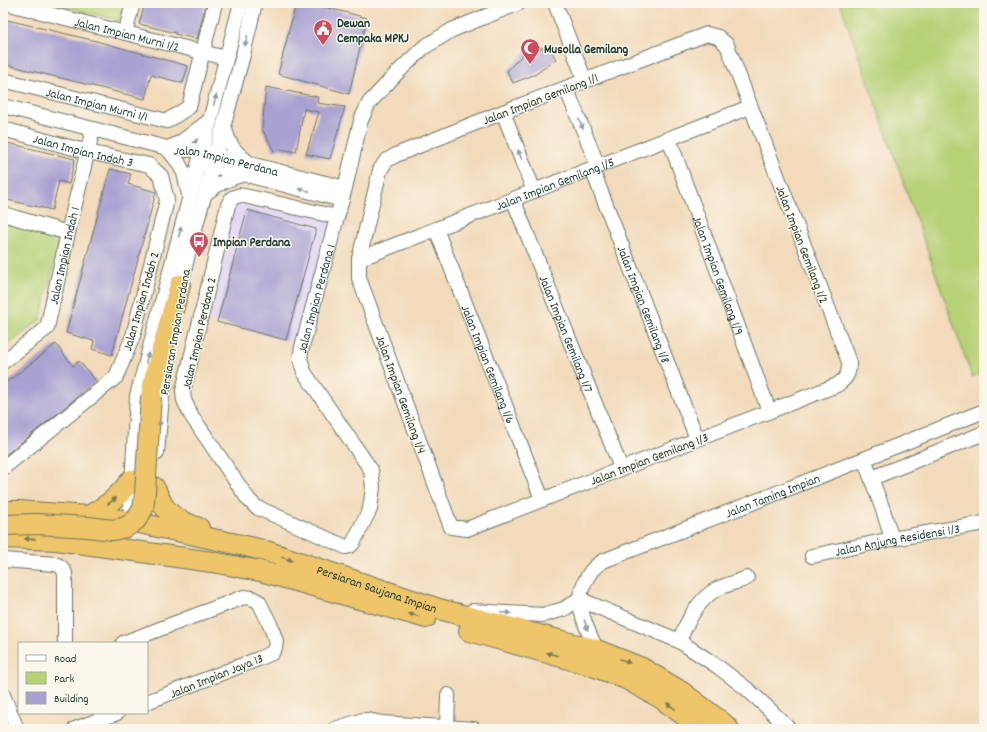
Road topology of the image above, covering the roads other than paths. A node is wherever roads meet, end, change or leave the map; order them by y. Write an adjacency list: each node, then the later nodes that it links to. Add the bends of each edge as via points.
1 (5, 3): 8 (street, Jalan Impian Murni 1/2)
2 (133, 3): 9 (street)
3 (215, 3): 10 (street)
4 (241, 3): 11 (street, Persiaran Impian Perdana)
5 (255, 3): 19 (street, Persiaran Impian Perdana, one-way to 19)
6 (519, 3): 32 (street, Jalan Impian Perdana 1, via 452,30 423,48 396,74 370,104 361,120)
7 (555, 3): 13 (street)
8 (30, 6): 9 (street, Jalan Impian Murni 1/2)
9 (125, 33): 10 (street, Jalan Impian Murni 1/2)
10 (203, 52): 11 (street, Jalan Impian Murni 1/2); 12 (street, Jalan Impian Murni 1/1, via 189,108 167,121)
11 (226, 58): 18 (street, Persiaran Impian Perdana, one-way to 11)
12 (3, 80)
13 (585, 81): 14 (street, Jalan Impian Gemilang 1/1); 16 (street, Jalan Impian Gemilang 1/1, via 707,34 718,37 727,45)
14 (566, 88): 17 (street, Jalan Impian Gemilang 1/1); 27 (street, Jalan Impian Gemilang 1/8, one-way to 27)
15 (3, 106): 21 (street, Jalan Impian Perdana)
16 (750, 107): 22 (street, Jalan Impian Gemilang 1/5); 42 (street, Jalan Impian Gemilang 1/2, via 850,362 849,372)
17 (503, 112): 30 (street, one-way to 17); 39 (street, Jalan Impian Gemilang 1/1, via 386,161 380,170)
18 (210, 120): 23 (street); 25 (street, Persiaran Impian Perdana)
19 (224, 125): 26 (street, Persiaran Impian Perdana); 28 (street, via 226,137)
20 (3, 129): 24 (street, Jalan Impian Indah 3)
21 (94, 129): 23 (street, Jalan Impian Perdana); 24 (street, Jalan Impian Indah 1)
22 (669, 139): 27 (street, Jalan Impian Gemilang 1/5); 43 (street, Jalan Impian Gemilang 1/9)
23 (174, 149): 25 (street, Jalan Impian Perdana, via 188,150); 33 (street, via 184,173)
24 (88, 152): 29 (street, Jalan Impian Indah 3, via 149,165); 38 (street, Jalan Impian Indah 1)
25 (200, 157): 26 (street, Jalan Impian Perdana); 33 (street, Persiaran Impian Perdana)
26 (214, 161): 28 (street, Jalan Impian Perdana); 31 (street, Persiaran Impian Perdana)
27 (595, 167): 30 (street, Jalan Impian Gemilang 1/5); 46 (street, Jalan Impian Gemilang 1/8)
28 (247, 169): 31 (street); 32 (street, Jalan Impian Perdana)
29 (161, 176): 48 (street, Jalan Impian Indah 2, via 167,200 133,336 116,377)
30 (534, 191): 34 (street, Jalan Impian Gemilang 1/5)
31 (205, 194): 40 (street, Persiaran Impian Perdana)
32 (343, 194): 36 (street, Jalan Impian Perdana 1)
33 (189, 198): 51 (street, Persiaran Impian Perdana, one-way to 33, via 137,396)
34 (513, 199): 37 (street, Jalan Impian Gemilang 1/5); 49 (street, Jalan Impian Gemilang 1/7)
35 (3, 214): 38 (street)
36 (337, 217): 54 (street, Jalan Impian Perdana 1, via 300,358 304,372 371,470 373,487); 54 (street, Jalan Impian Perdana 2, via 240,196 232,198 228,205 183,390 184,400 191,416 256,507 346,547 353,543)
37 (436, 229): 39 (street, Jalan Impian Gemilang 1/5); 53 (street, Jalan Impian Gemilang 1/6)
38 (68, 233): 41 (street, Jalan Impian Indah 1, via 47,328)
39 (359, 259): 60 (street, Jalan Impian Gemilang 1/4, via 359,278)
40 (180, 285): 52 (street, Persiaran Impian Perdana, one-way to 52, via 163,386); 58 (highway, bridge, via 151,396 145,493 143,509 136,520 126,527 113,530 37,524)
41 (3, 362)
42 (844, 380): 43 (street, Jalan Impian Gemilang 1/3)
43 (769, 411): 46 (street, Jalan Impian Gemilang 1/3)
44 (984, 411): 47 (street, Jalan Taming Impian)
45 (984, 433): 50 (street)
46 (697, 439): 49 (street, Jalan Impian Gemilang 1/3)
47 (864, 459): 50 (street); 69 (street, Jalan Taming Impian, via 603,561 593,568)
48 (3, 468)
49 (621, 468): 53 (street, Jalan Impian Gemilang 1/3)
50 (872, 478): 62 (street)
51 (131, 480): 56 (highway, one-way to 51, via 115,499); 59 (street, Persiaran Impian Perdana)
52 (154, 487): 59 (street, Persiaran Impian Perdana, via 146,509); 64 (highway, via 167,510 176,517)
53 (542, 499): 60 (street, Jalan Impian Gemilang 1/3, via 467,529)
54 (370, 508)
55 (3, 511): 56 (highway, Persiaran Saujana Impian)
56 (88, 516): 59 (highway, Persiaran Saujana Impian)
57 (984, 523): 62 (street, Jalan Anjung Residensi 1/3)
58 (3, 525)
59 (134, 526): 63 (highway, via 123,538 69,536); 64 (highway, Persiaran Saujana Impian); 67 (highway, via 140,540 238,559)
60 (451, 527)
61 (3, 538): 63 (highway, Persiaran Saujana Impian, one-way to 61)
62 (892, 539): 65 (street, Jalan Anjung Residensi 1/3)
63 (57, 540): 67 (highway, Persiaran Saujana Impian)
64 (250, 547): 70 (highway, Persiaran Saujana Impian, one-way to 70)
65 (812, 556)
66 (3, 560): 72 (street, via 55,564 64,569)
67 (260, 571): 85 (highway, Persiaran Saujana Impian, one-way to 67, via 662,700 626,679 590,665)
68 (747, 578): 71 (street, via 705,597 687,622)
69 (579, 599): 70 (street, one-way to 69, via 544,615 564,609); 71 (street); 74 (street, one-way to 74)
70 (439, 609): 74 (highway, Persiaran Saujana Impian)
71 (679, 641): 87 (street, via 741,685)
72 (65, 642)
73 (126, 642): 77 (street, Jalan Impian Jaya 13, via 244,597 259,602 270,624 276,641 272,653)
74 (597, 650): 86 (highway, Persiaran Saujana Impian, one-way to 86, via 642,668 682,692)
75 (3, 695): 82 (street)
76 (448, 695): 81 (street)
77 (148, 702)
78 (113, 714): 79 (street)
79 (83, 722)
80 (381, 726): 81 (street); 83 (street, via 363,720)
81 (447, 728): 84 (street)
82 (17, 729)
83 (335, 729)
84 (474, 729)
85 (702, 729)
86 (729, 729)
87 (789, 729)

